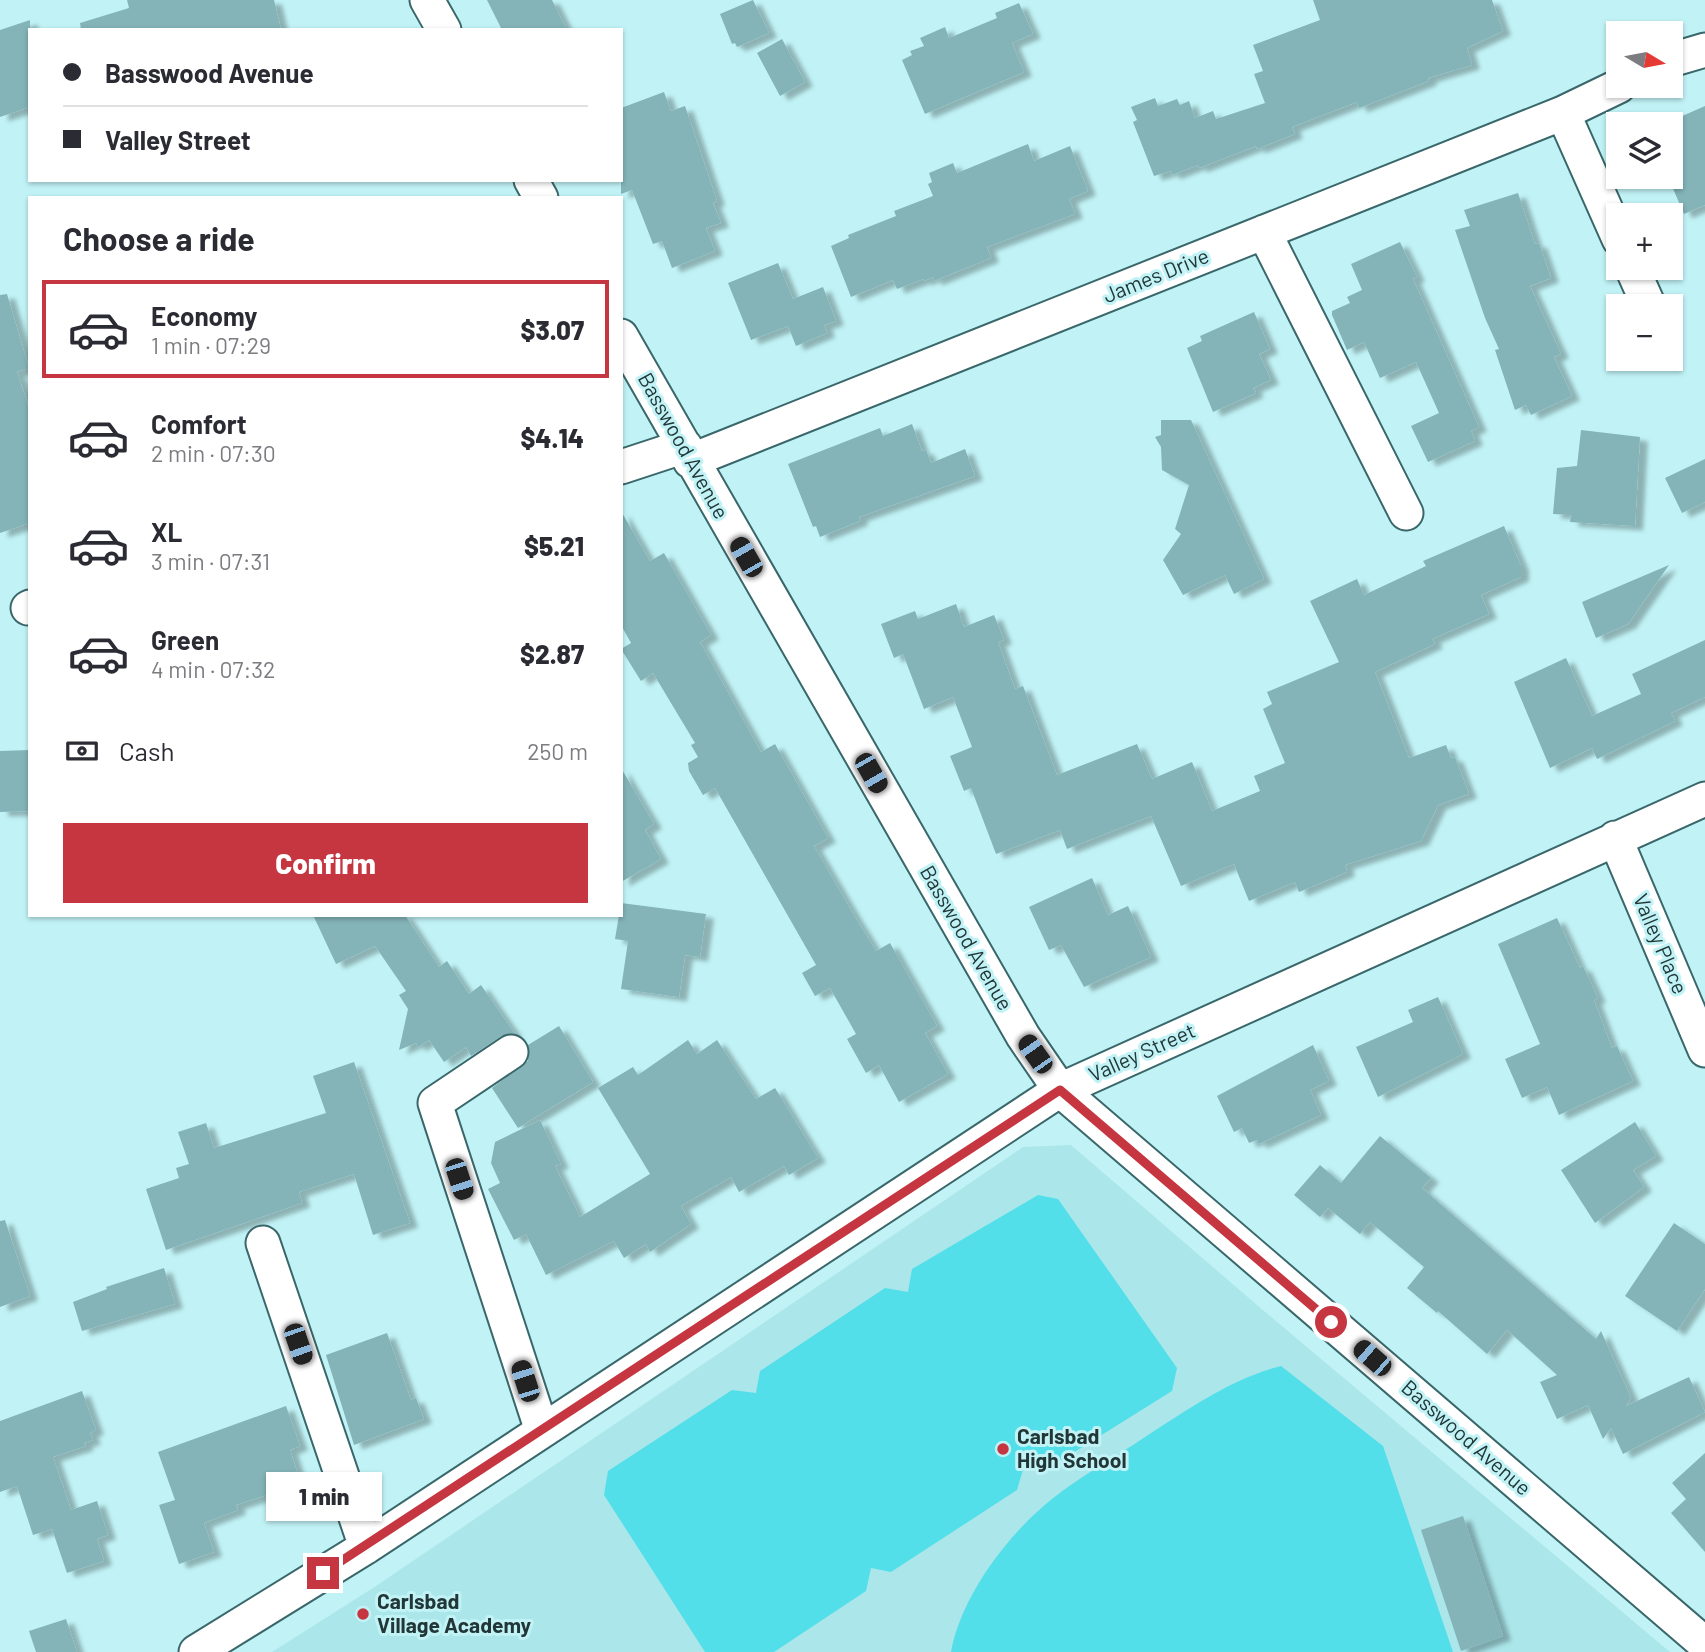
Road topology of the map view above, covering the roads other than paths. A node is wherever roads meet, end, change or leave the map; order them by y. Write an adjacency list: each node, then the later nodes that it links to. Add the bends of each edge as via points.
1 (427, 0): 2 (street)
2 (443, 28)
3 (1705, 50): 4 (street)
4 (1684, 56)
5 (1606, 92): 6 (street, James Drive)
6 (1563, 113): 7 (street); 8 (street, James Drive)
7 (1606, 210)
8 (1264, 232): 10 (street, James Drive); 12 (street)
9 (623, 340): 10 (street, Basswood Avenue)
10 (688, 454): 11 (street, James Drive); 17 (street, Basswood Avenue, via 1023,1036)
11 (623, 467)
12 (1406, 513)
13 (1705, 799): 14 (street, Valley Street)
14 (1615, 838): 15 (street, Valley Place); 17 (street, Valley Street)
15 (1705, 1050)
16 (511, 1052): 19 (street, via 435,1104)
17 (1060, 1090): 19 (street, Valley Street); 21 (street, Basswood Avenue)
18 (263, 1243): 20 (street)
19 (542, 1431): 20 (street, Valley Street)
20 (366, 1546): 22 (street, Valley Street)
21 (1705, 1644)
22 (196, 1652)

